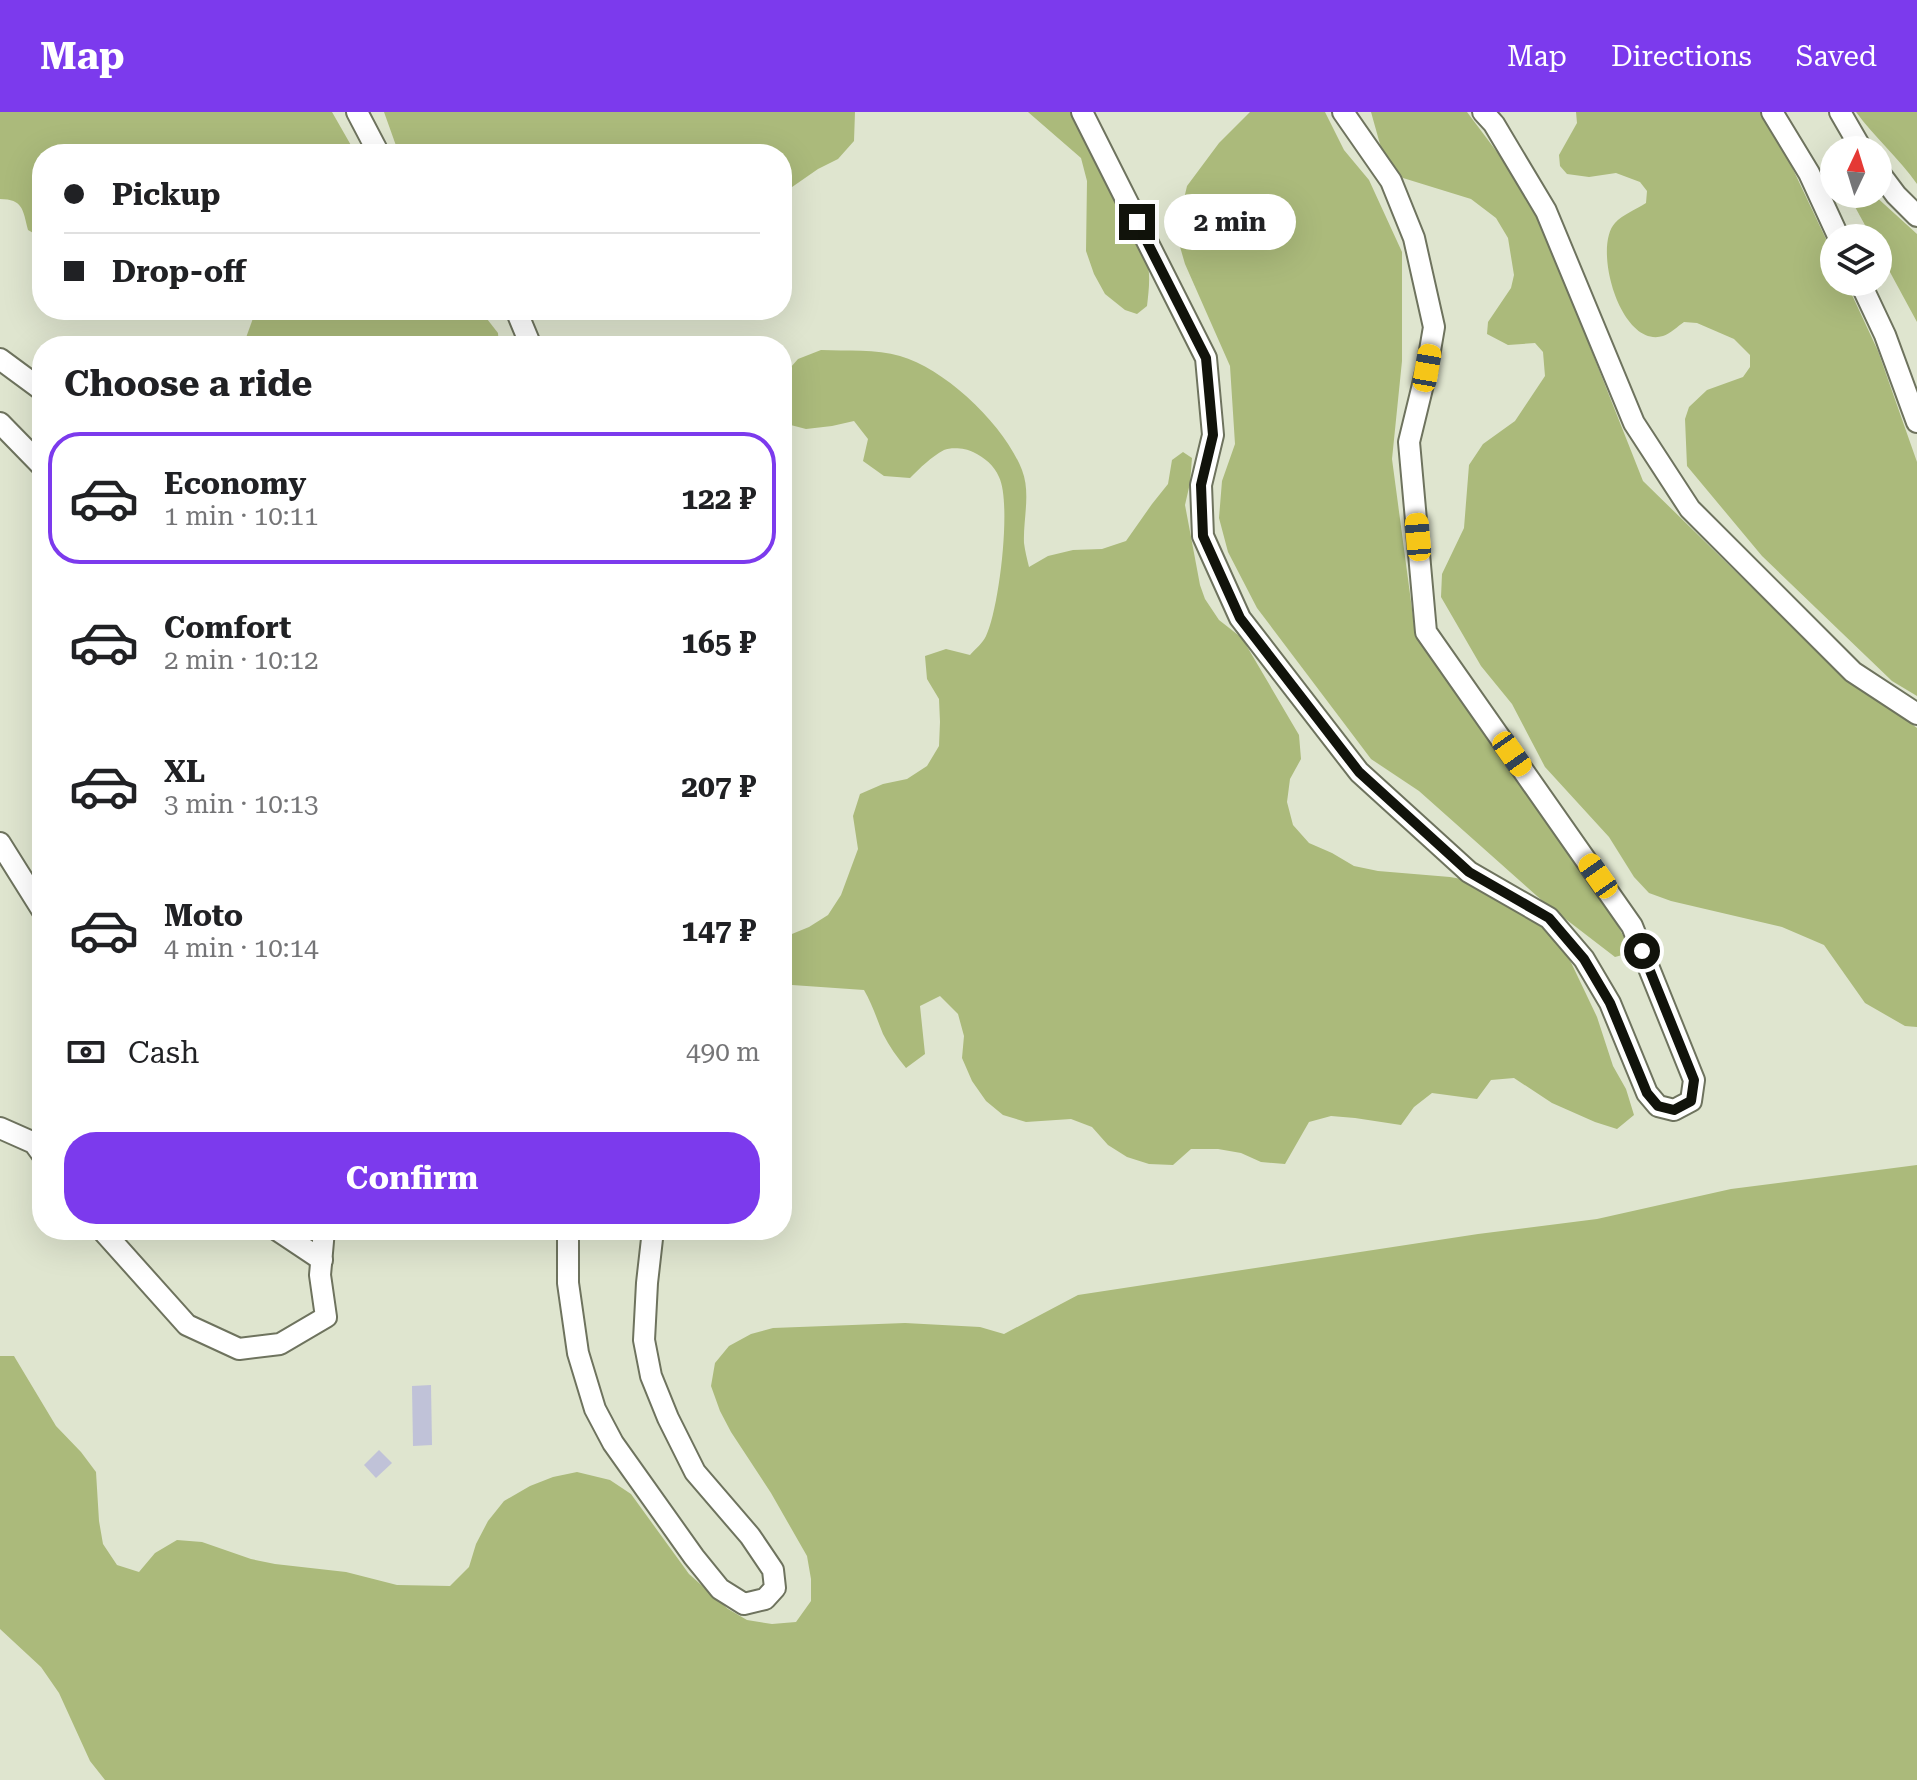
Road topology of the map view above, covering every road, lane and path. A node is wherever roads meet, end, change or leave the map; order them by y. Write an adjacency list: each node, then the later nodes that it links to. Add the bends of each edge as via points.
1 (357, 112): 8 (street)
2 (1082, 112): 3 (street, via 1206,358 1213,435 1201,485 1203,536 1240,618 1359,772 1469,872 1549,918 1584,959 1610,1003 1647,1093 1658,1106 1674,1110 1691,1101 1694,1080 1632,926 1426,632 1409,442 1434,327 1414,238 1391,181)
3 (1343, 112)
4 (1483, 112): 18 (street, via 1546,211 1634,423 1690,509 1853,672)
5 (1772, 112): 11 (street)
6 (1840, 112): 7 (street)
7 (1854, 136)
8 (374, 144)
9 (1892, 190): 10 (street)
10 (1917, 216)
11 (1833, 224)
12 (1867, 296): 15 (street)
13 (0, 359): 14 (street)
14 (32, 383)
15 (1917, 422)
16 (0, 423): 17 (street)
17 (32, 456)
18 (1917, 714)
19 (0, 843): 20 (street)
20 (32, 894)
21 (0, 1128): 22 (street)
22 (32, 1142)
23 (111, 1240): 28 (street, via 187,1325 239,1349 280,1344 326,1317)
24 (292, 1240): 28 (street)
25 (323, 1240): 28 (street)
26 (568, 1240): 27 (street, via 578,1353 595,1409 613,1443 720,1589 744,1604 765,1599 775,1588 773,1570 695,1472 651,1376 644,1340)
27 (652, 1240)
28 (322, 1260)

